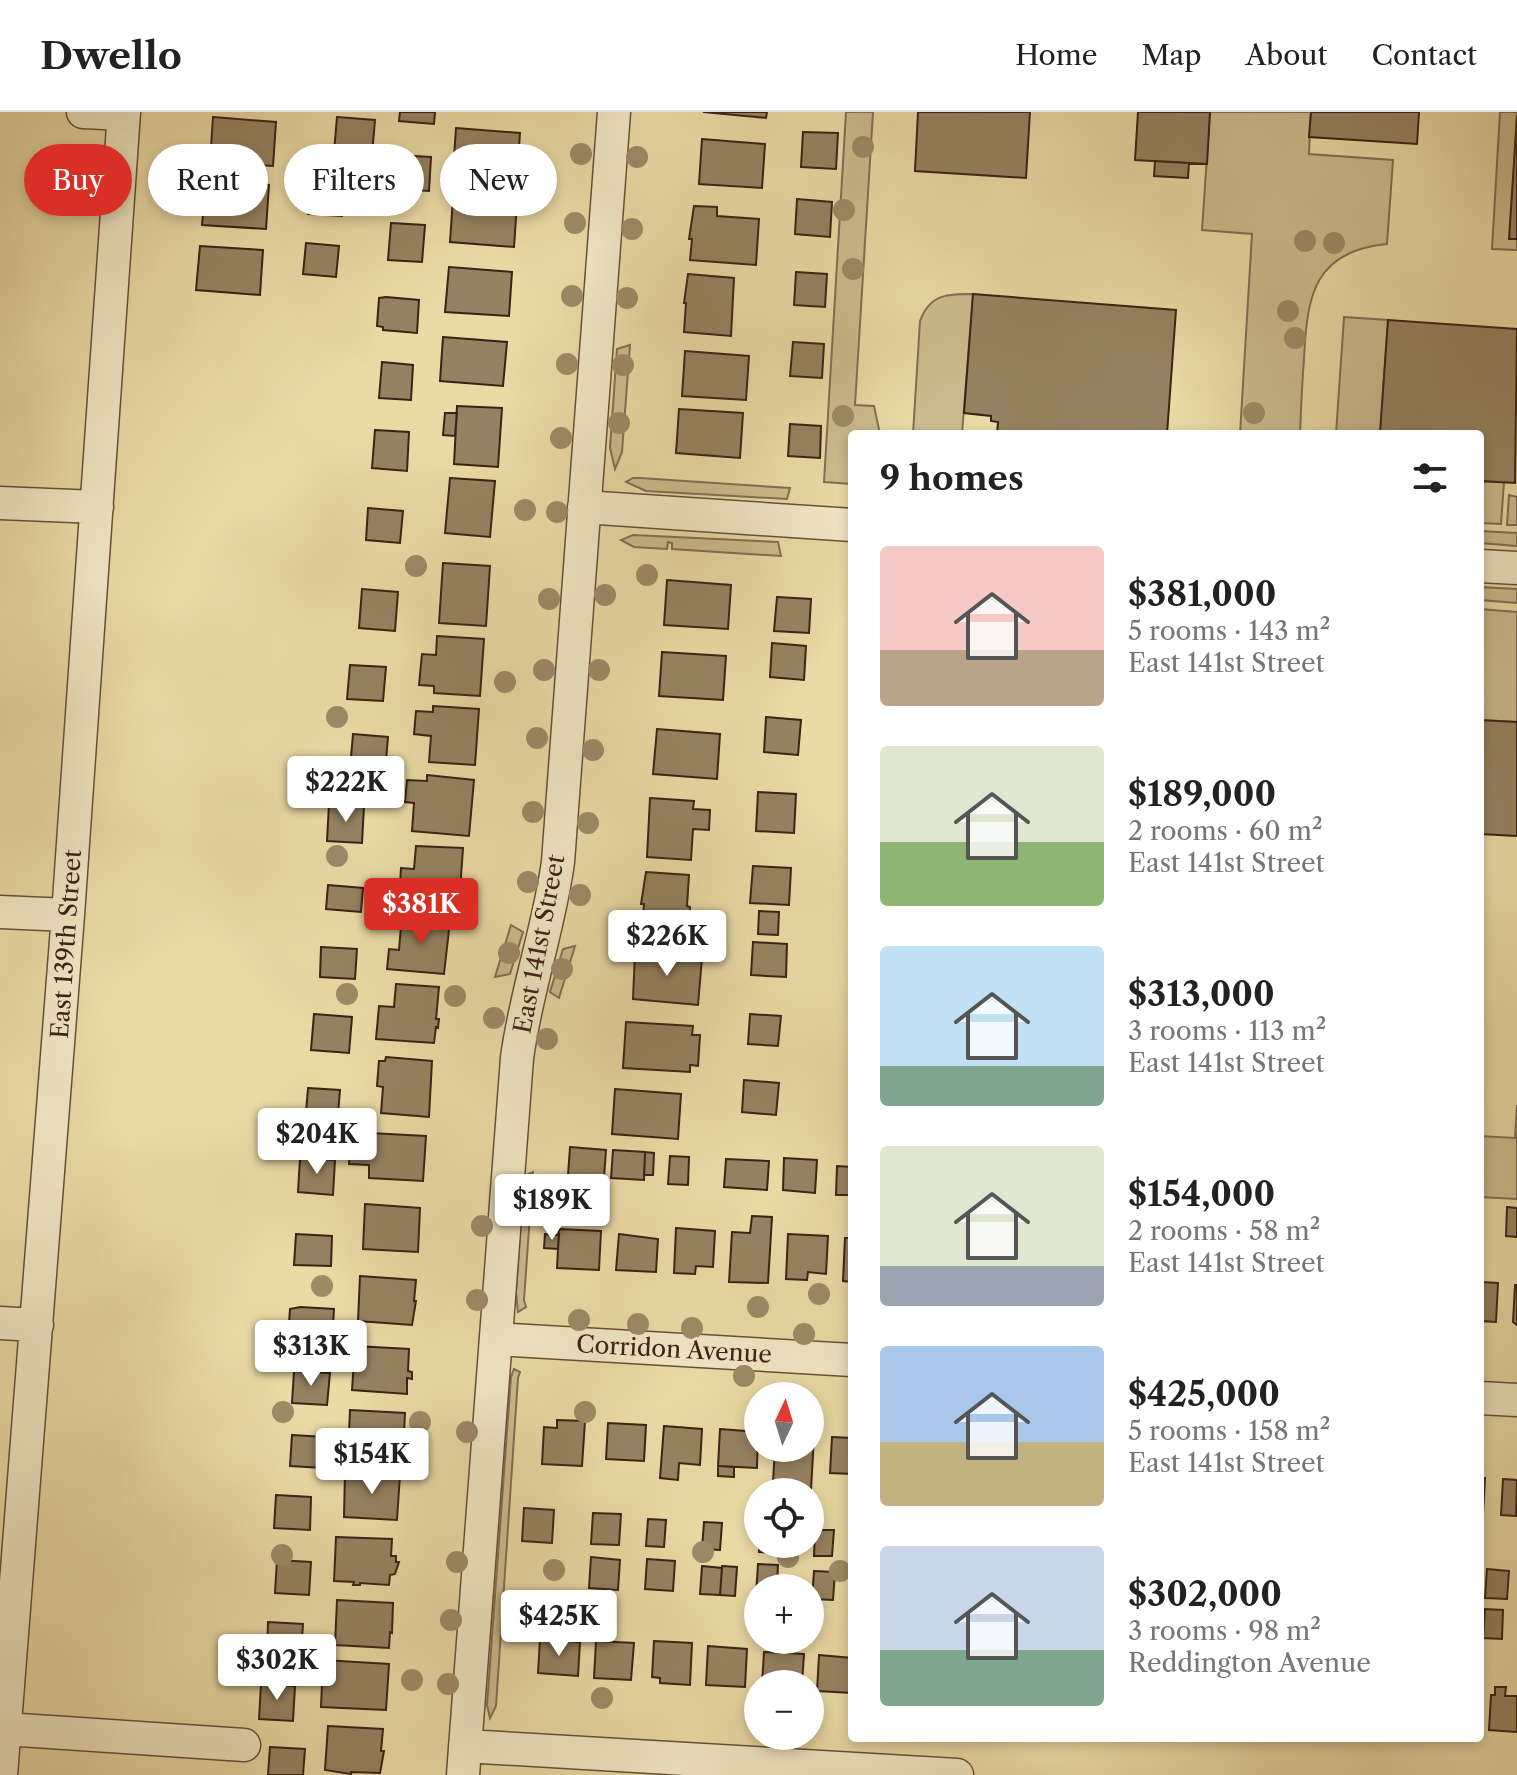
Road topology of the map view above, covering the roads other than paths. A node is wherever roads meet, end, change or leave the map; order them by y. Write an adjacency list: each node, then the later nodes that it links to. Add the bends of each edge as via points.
1 (83, 112): 3 (street)
2 (614, 112): 6 (street, East 141st Street)
3 (124, 113): 5 (street, East 139th Street)
4 (0, 503): 5 (street)
5 (97, 507): 11 (street, East 139th Street)
6 (584, 507): 7 (street); 14 (street, East 141st Street, via 558,862 517,1058)
7 (848, 525)
8 (1484, 566): 9 (street)
9 (1517, 568)
10 (0, 912): 11 (street)
11 (68, 915): 13 (street, East 139th Street)
12 (0, 1323): 13 (street)
13 (37, 1325): 18 (street, East 139th Street)
14 (496, 1339): 15 (street, Corridon Avenue); 20 (street, East 141st Street)
15 (848, 1360)
16 (1484, 1398): 17 (street)
17 (1517, 1400)
18 (5, 1729): 19 (street); 21 (street, East 139th Street)
19 (244, 1745)
20 (464, 1760): 22 (street)
21 (1, 1775)
22 (957, 1775)

